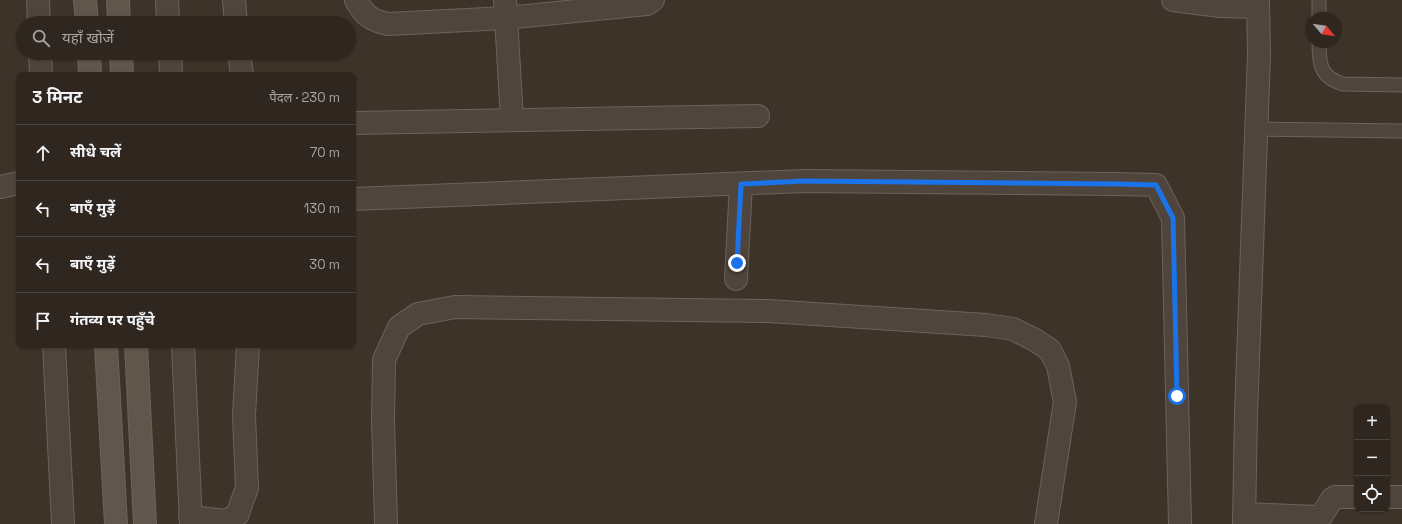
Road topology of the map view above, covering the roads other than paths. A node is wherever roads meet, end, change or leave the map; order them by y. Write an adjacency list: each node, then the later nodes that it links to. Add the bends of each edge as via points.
1 (38, 0): 13 (street)
2 (85, 0): 14 (street)
3 (118, 0): 15 (street)
4 (167, 0): 16 (street)
5 (234, 0): 17 (street)
6 (356, 0): 11 (street, via 361,9 376,22 388,24)
7 (653, 0): 11 (street, via 647,4)
8 (1173, 0): 10 (street, via 1220,6)
9 (1319, 0): 12 (lane)
10 (1258, 4): 33 (street)
11 (506, 9): 31 (street)
12 (1319, 12)
13 (39, 16)
14 (86, 16)
15 (119, 16)
16 (168, 16)
17 (235, 16)
18 (1319, 48): 29 (lane, via 1319,62 1322,68 1328,77 1337,82)
19 (40, 60): 24 (street)
20 (89, 60): 25 (street)
21 (121, 60): 26 (street)
22 (170, 60): 27 (street)
23 (240, 60): 28 (street)
24 (41, 72)
25 (90, 72)
26 (122, 72)
27 (171, 72)
28 (242, 72)
29 (1402, 85)
30 (758, 116): 31 (street)
31 (512, 120): 32 (street)
32 (356, 123)
33 (1256, 129): 34 (lane); 48 (street)
34 (1402, 132)
35 (16, 184): 37 (street)
36 (741, 184): 38 (street); 39 (street); 55 (street, via 804,181 1156,185 1173,218)
37 (0, 187)
38 (356, 199)
39 (736, 279)
40 (54, 348): 50 (street)
41 (106, 348): 51 (street)
42 (136, 348): 52 (street)
43 (183, 348): 49 (street)
44 (248, 348): 49 (street, via 244,415 247,488 238,514 226,521)
45 (1354, 497): 48 (street, via 1335,497 1322,515 1316,517)
46 (1390, 497): 47 (street)
47 (1402, 497)
48 (1244, 519)
49 (190, 520)
50 (63, 524)
51 (116, 524)
52 (145, 524)
53 (386, 524): 54 (street, via 384,360 399,326 418,314 455,307 768,311 986,324 1013,329 1050,350 1058,366 1065,402)
54 (1046, 524)
55 (1180, 524)

